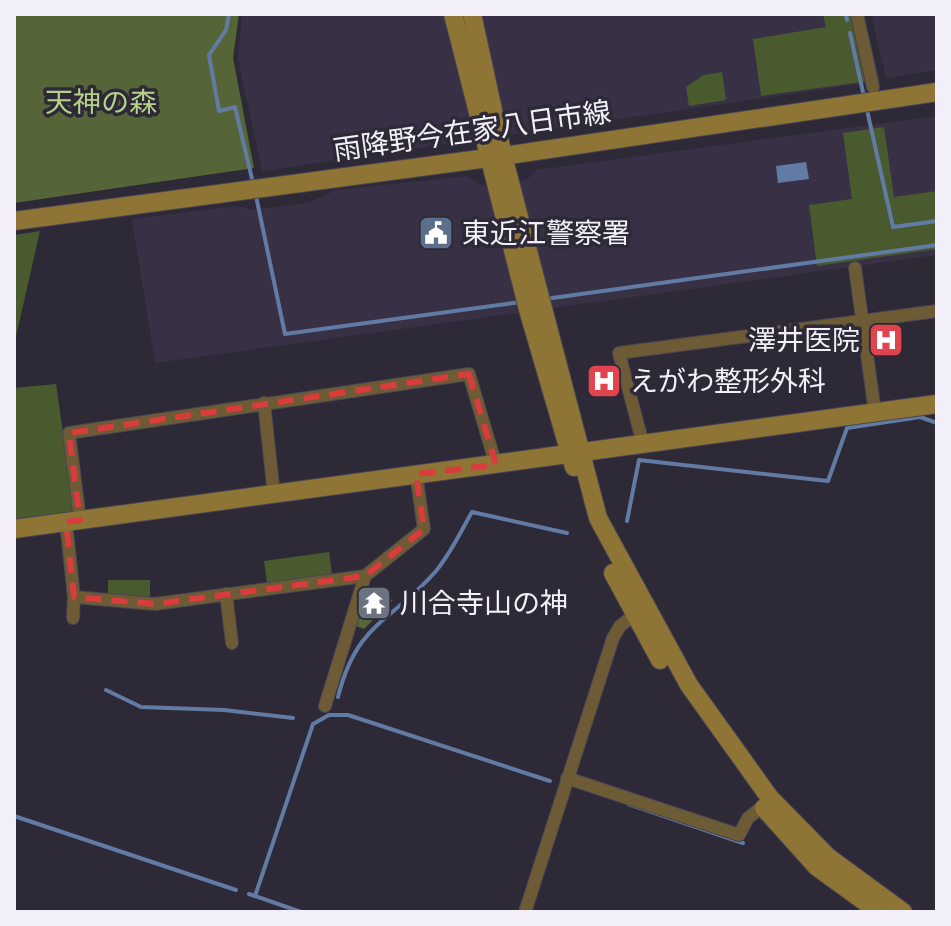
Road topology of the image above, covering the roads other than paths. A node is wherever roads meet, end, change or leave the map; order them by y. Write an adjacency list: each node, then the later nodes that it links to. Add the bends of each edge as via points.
1 (453, 14): 6 (street)
2 (472, 14): 6 (street)
3 (857, 14): 4 (street)
4 (873, 87)
5 (937, 92): 6 (street, 雨降野今在家八日市線)
6 (496, 157): 7 (street, 雨降野今在家八日市線); 15 (street)
7 (14, 221)
8 (855, 268): 10 (street)
9 (937, 311): 10 (street)
10 (863, 321): 13 (street); 14 (street, via 619,353)
11 (264, 403): 16 (street, via 469,374); 18 (street); 19 (street, via 69,433)
12 (937, 404): 13 (street)
13 (875, 412): 14 (street)
14 (643, 444): 15 (street)
15 (574, 453): 16 (street); 24 (street, via 587,520); 32 (street, via 598,518 644,609 716,725 770,798 828,857)
16 (496, 465): 17 (street)
17 (416, 474): 18 (street); 21 (street, via 424,529)
18 (274, 495): 19 (street)
19 (73, 521): 20 (street); 23 (street)
20 (14, 529)
21 (365, 576): 22 (street); 27 (street)
22 (226, 594): 23 (street, via 155,604); 26 (street)
23 (74, 597): 25 (street)
24 (633, 616): 28 (street, via 613,638); 29 (street)
25 (73, 618)
26 (232, 643)
27 (325, 706)
28 (567, 778): 29 (street, via 739,835); 30 (street)
29 (762, 807): 31 (street, via 817,867)
30 (525, 912)
31 (879, 912)
32 (903, 912)

